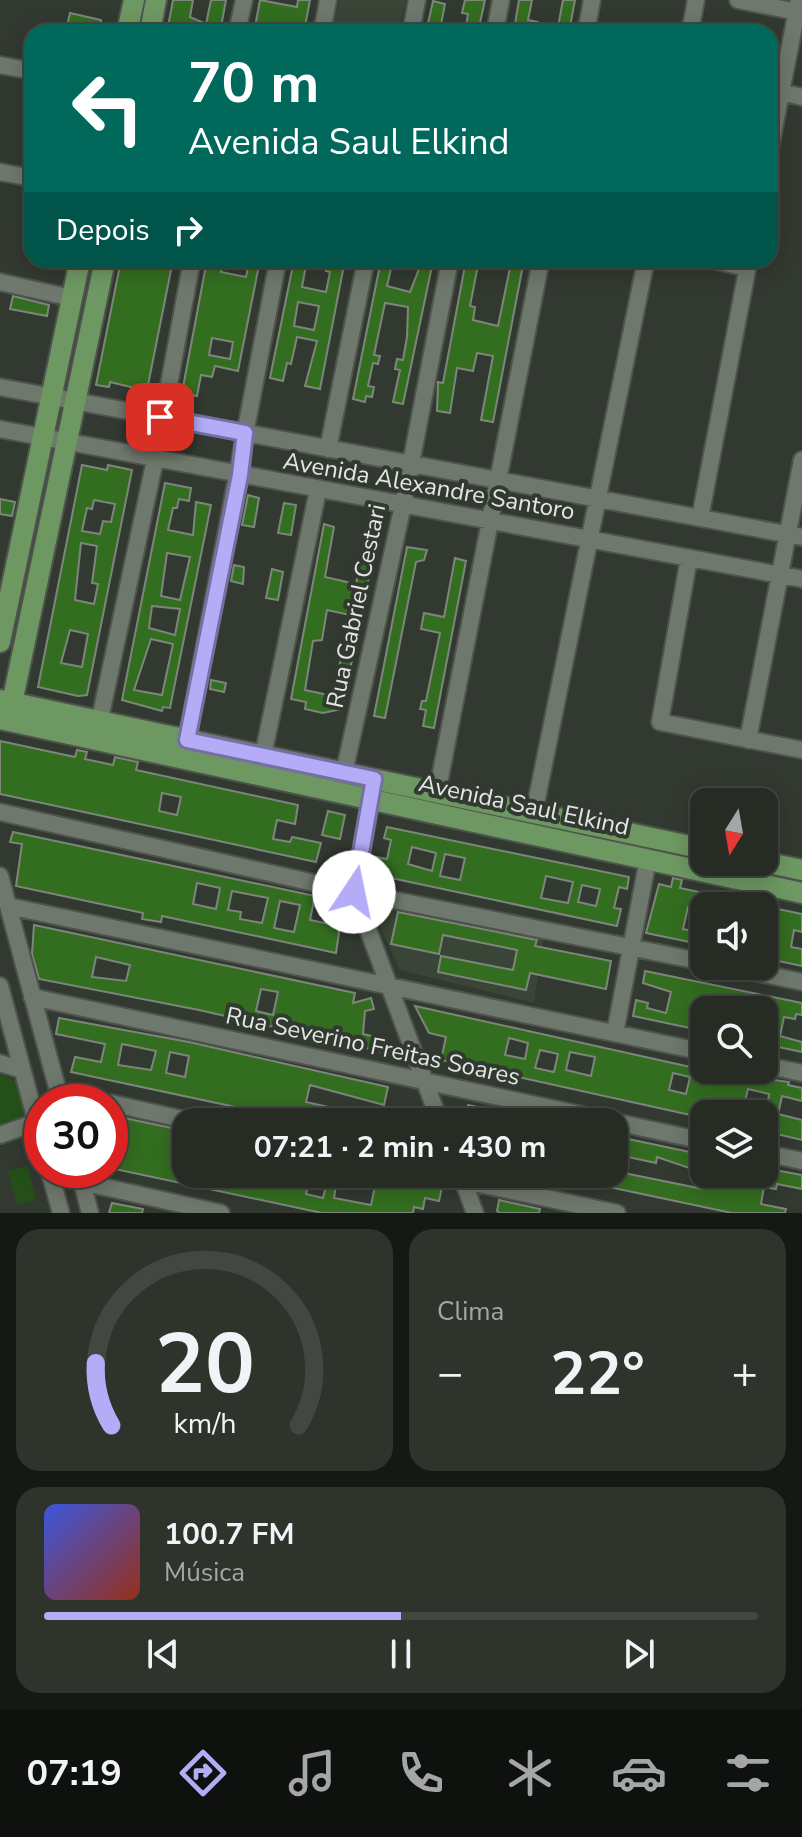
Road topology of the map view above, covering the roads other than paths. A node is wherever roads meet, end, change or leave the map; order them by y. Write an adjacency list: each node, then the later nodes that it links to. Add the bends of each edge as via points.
1 (134, 0): 11 (main road)
2 (156, 0): 12 (main road)
3 (244, 0): 13 (street)
4 (328, 0): 14 (street)
5 (417, 0): 15 (street)
6 (501, 0): 16 (street)
7 (592, 0): 17 (street)
8 (696, 0): 18 (street)
9 (738, 0): 10 (street)
10 (798, 6): 21 (street)
11 (129, 24)
12 (152, 24)
13 (239, 24)
14 (324, 24)
15 (412, 24)
16 (496, 24)
17 (588, 24)
18 (692, 24)
19 (0, 65): 20 (street)
20 (24, 70)
21 (781, 92): 22 (street); 23 (street)
22 (802, 97)
23 (778, 108)
24 (0, 172): 25 (street)
25 (24, 176)
26 (78, 268): 36 (main road)
27 (103, 268): 39 (main road)
28 (190, 268): 40 (street)
29 (276, 268): 42 (street)
30 (364, 268): 45 (street)
31 (448, 268): 48 (street, Rua Gabriel Cestari)
32 (539, 268): 50 (street)
33 (644, 268): 52 (street)
34 (747, 268): 54 (street)
35 (0, 282): 36 (street)
36 (72, 298): 38 (main road)
37 (0, 387): 38 (street, Avenida Alexandre Santoro)
38 (52, 398): 39 (street, Avenida Alexandre Santoro); 43 (main road)
39 (77, 402): 40 (street, Avenida Alexandre Santoro); 44 (main road)
40 (160, 417): 42 (street, Avenida Alexandre Santoro); 46 (street)
41 (0, 429): 43 (street, Avenida Alexandre Santoro)
42 (245, 433): 45 (street, Avenida Alexandre Santoro); 49 (street)
43 (44, 438): 44 (street, Avenida Alexandre Santoro); 61 (main road)
44 (69, 444): 46 (street, Avenida Alexandre Santoro); 62 (main road)
45 (328, 449): 48 (street, Avenida Alexandre Santoro)
46 (155, 460): 49 (street, Avenida Alexandre Santoro); 63 (street)
47 (802, 460): 56 (street)
48 (410, 464): 50 (street, Avenida Alexandre Santoro); 53 (street, Rua Gabriel Cestari)
49 (240, 475): 51 (street, Avenida Alexandre Santoro); 64 (street)
50 (498, 480): 52 (street, Avenida Alexandre Santoro); 55 (street)
51 (318, 490): 53 (street, Avenida Alexandre Santoro); 67 (street)
52 (599, 499): 54 (street, Avenida Alexandre Santoro); 57 (street)
53 (403, 505): 55 (street, Avenida Alexandre Santoro); 68 (street, Rua Gabriel Cestari)
54 (700, 518): 56 (street, Avenida Alexandre Santoro)
55 (488, 521): 57 (street, Avenida Alexandre Santoro); 70 (street)
56 (795, 536): 59 (street)
57 (591, 540): 58 (street, Avenida Alexandre Santoro); 72 (street)
58 (689, 558): 59 (street, Avenida Alexandre Santoro); 65 (street, via 660,722)
59 (779, 575): 60 (street, Avenida Alexandre Santoro); 65 (street)
60 (802, 579)
61 (0, 642)
62 (3, 708): 63 (main road, Avenida Saul Elkind)
63 (97, 730): 64 (main road, Avenida Saul Elkind); 69 (main road, Avenida Saul Elkind)
64 (187, 740): 67 (main road, Avenida Saul Elkind)
65 (748, 740): 66 (street)
66 (802, 750)
67 (263, 756): 68 (main road, Avenida Saul Elkind)
68 (344, 773): 69 (main road, Avenida Saul Elkind)
69 (373, 789): 70 (main road, Avenida Saul Elkind); 74 (main road, Avenida Saul Elkind); 80 (street)
70 (437, 793): 72 (main road, Avenida Saul Elkind)
71 (0, 812): 80 (street)
72 (534, 813): 73 (main road, Avenida Saul Elkind)
73 (570, 820): 74 (main road); 75 (main road, Avenida Saul Elkind)
74 (564, 841): 76 (main road, Avenida Saul Elkind)
75 (690, 846)
76 (648, 859): 81 (main road, Avenida Saul Elkind); 83 (street)
77 (778, 865): 78 (main road)
78 (802, 870)
79 (0, 876): 82 (street)
80 (354, 892): 83 (street); 87 (street)
81 (802, 893)
82 (8, 906): 87 (street); 89 (street)
83 (632, 947): 84 (street); 90 (street)
84 (690, 959)
85 (778, 977): 86 (street)
86 (802, 982)
87 (387, 985): 90 (street); 96 (street)
88 (0, 986): 94 (street)
89 (32, 997): 96 (street, Rua Severino Freitas Soares); 98 (street)
90 (615, 1033): 91 (street)
91 (690, 1049)
92 (0, 1063): 94 (street)
93 (778, 1068): 95 (street)
94 (22, 1070): 97 (street)
95 (802, 1073)
96 (424, 1082): 100 (street); 104 (street, Rua Severino Freitas Soares)
97 (27, 1084)
98 (56, 1084)
99 (128, 1107): 101 (street)
100 (434, 1108)
101 (172, 1117)
102 (24, 1126): 103 (street)
103 (0, 1135)
104 (690, 1138)
105 (778, 1156): 106 (street)
106 (802, 1161)
107 (54, 1188): 112 (street)
108 (83, 1188): 113 (street)
109 (126, 1188): 114 (street)
110 (466, 1188): 115 (street)
111 (509, 1188): 116 (street)
112 (61, 1213)
113 (90, 1213)
114 (221, 1213)
115 (475, 1213)
116 (617, 1213)

